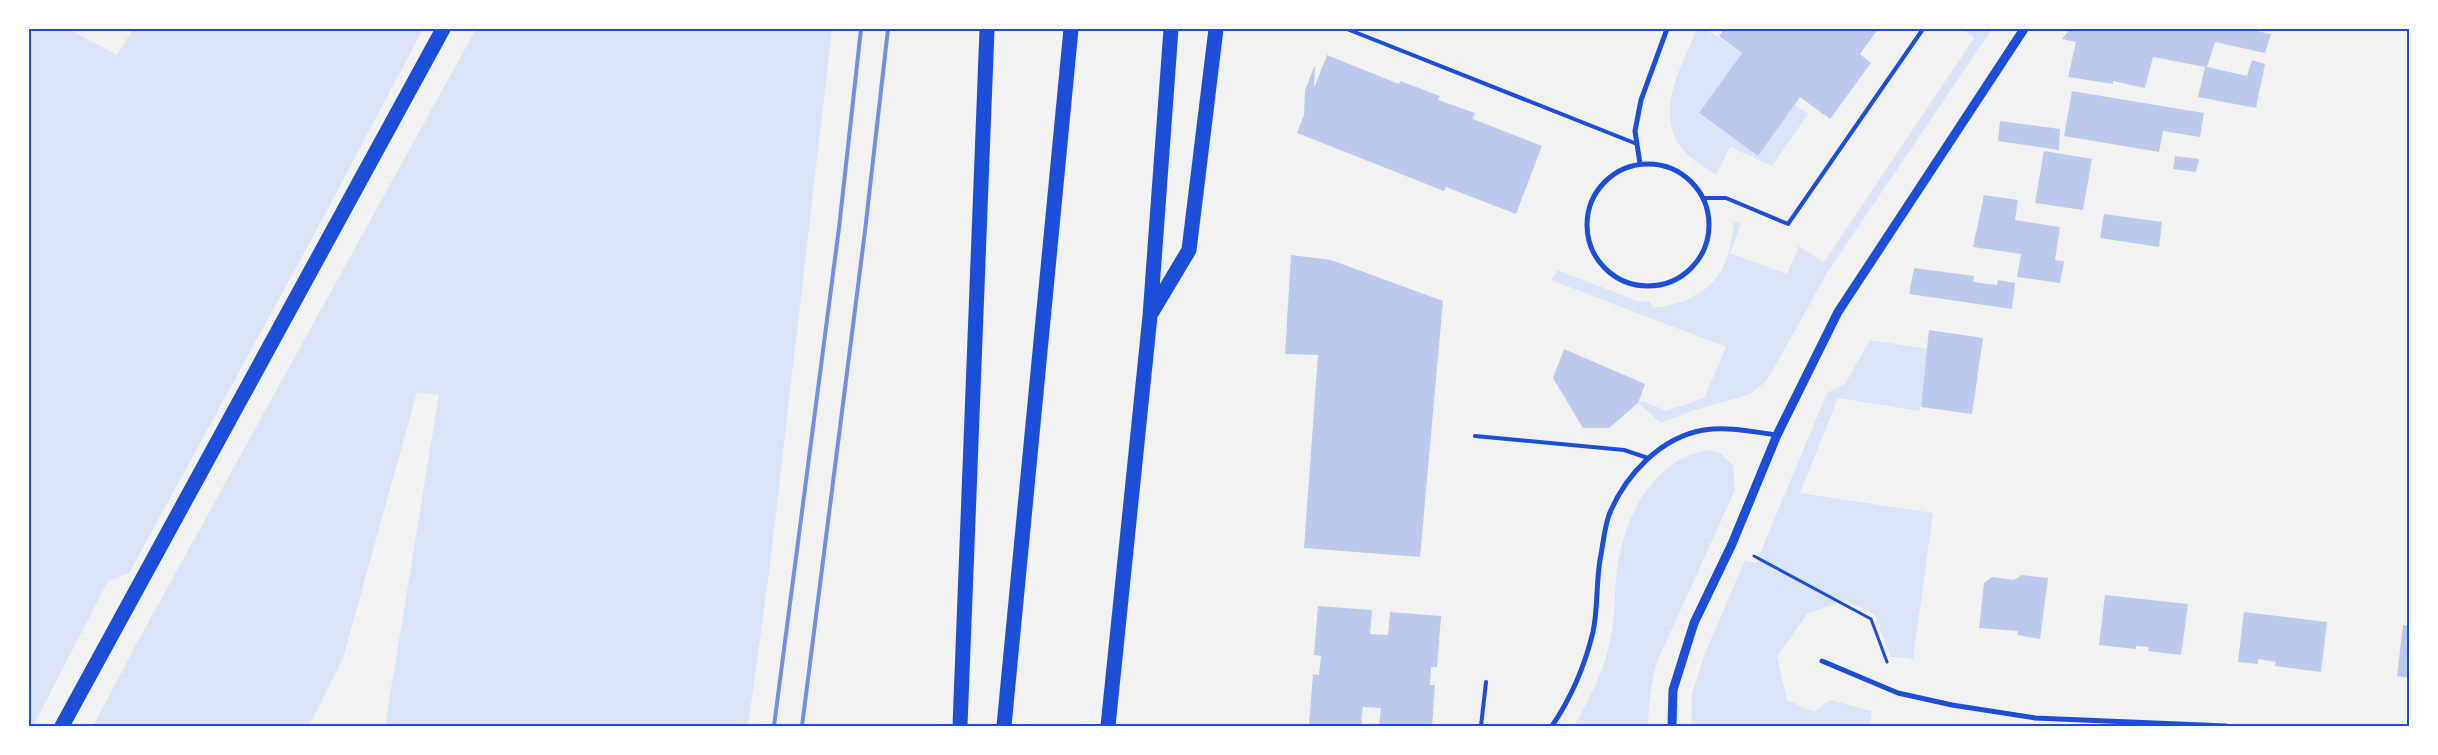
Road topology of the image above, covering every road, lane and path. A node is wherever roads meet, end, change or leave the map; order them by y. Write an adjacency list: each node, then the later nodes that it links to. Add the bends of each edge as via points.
1 (443, 29): 21 (highway)
2 (987, 29): 22 (highway)
3 (1071, 29): 23 (highway)
4 (1171, 29): 13 (highway)
5 (1216, 29): 13 (highway, via 1189,250)
6 (1347, 29): 10 (lane)
7 (1668, 29): 10 (street, via 1640,100 1635,131)
8 (1922, 29): 12 (lane, via 1788,224 1726,198)
9 (2024, 29): 14 (street, via 1838,312)
10 (1637, 144): 11 (street)
11 (1640, 164): 12 (street, via 1659,165 1677,171 1692,182); 12 (street, via 1621,170 1604,183 1592,200 1587,220 1589,240 1597,258 1612,274 1630,284 1664,284 1688,272 1701,255 1709,236 1709,216)
12 (1703, 198)
13 (1150, 316): 24 (highway)
14 (1776, 435): 16 (street, via 1732,429 1704,430 1677,439); 17 (street)
15 (1475, 436): 16 (lane, via 1624,450)
16 (1648, 458): 26 (street, via 1627,482 1609,516 1591,639 1583,667)
17 (1732, 544): 20 (path, via 1871,619); 27 (street, via 1694,623 1673,690)
18 (1822, 661): 20 (street)
19 (1486, 682): 25 (lane)
20 (1898, 693): 28 (street, via 2035,718)
21 (62, 726)
22 (960, 726)
23 (1004, 726)
24 (1108, 726)
25 (1481, 726)
26 (1552, 726)
27 (1672, 726)
28 (2226, 726)

